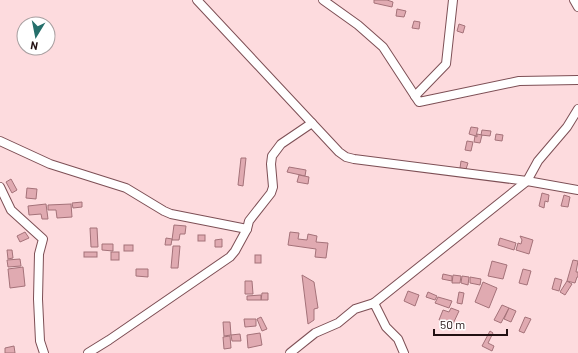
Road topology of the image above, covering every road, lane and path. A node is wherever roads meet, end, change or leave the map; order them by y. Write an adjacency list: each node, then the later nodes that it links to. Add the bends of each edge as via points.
1 (197, 0): 9 (street)
2 (322, 0): 7 (street, via 358,25 383,48)
3 (453, 0): 7 (street, via 446,64)
4 (574, 0): 5 (street)
5 (578, 7)
6 (578, 80): 7 (street, via 519,81 419,102)
7 (415, 96)
8 (578, 109): 11 (street, via 567,127 538,161)
9 (312, 123): 11 (street, via 338,152 346,157); 14 (street, via 281,144 272,156 271,193 249,221)
10 (0, 140): 14 (street, via 50,164 126,188 171,214)
11 (527, 181): 13 (street); 15 (street)
12 (0, 187): 16 (street, via 11,210 43,239 39,254 38,299 40,341)
13 (578, 190)
14 (246, 229): 17 (street, via 230,257)
15 (374, 303): 18 (street, via 355,309 338,323 315,333); 19 (street, via 386,327 398,339)
16 (44, 353)
17 (88, 353)
18 (290, 353)
19 (404, 353)

